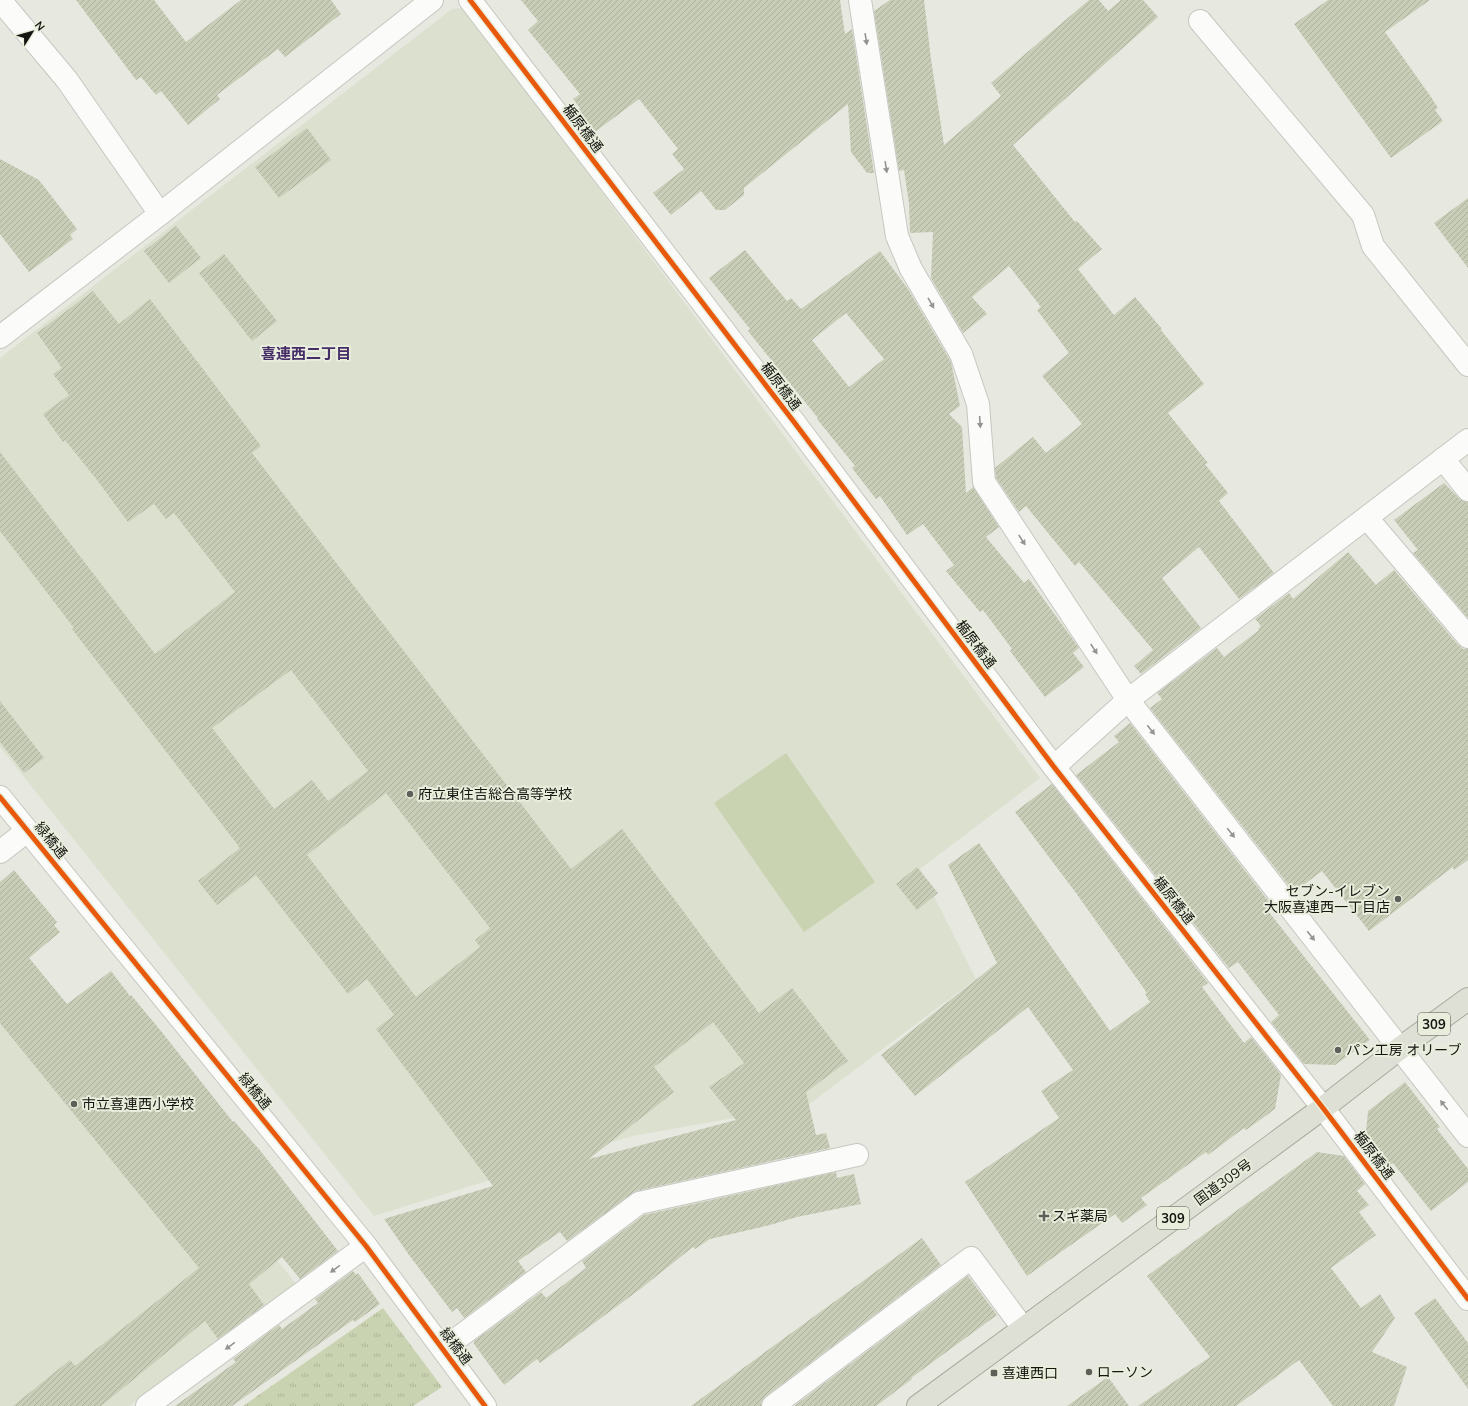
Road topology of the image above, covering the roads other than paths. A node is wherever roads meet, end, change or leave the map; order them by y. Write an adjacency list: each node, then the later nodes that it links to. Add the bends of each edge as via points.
1 (0, 0): 6 (street, via 67,80)
2 (432, 0): 6 (street)
3 (470, 0): 15 (street, 楯原橋通, via 794,422)
4 (860, 0): 14 (street, one-way to 14, via 897,236 911,269 961,354 978,404 984,482)
5 (1200, 21): 8 (street, via 1363,215 1373,246)
6 (160, 214): 7 (street)
7 (0, 337)
8 (1468, 364)
9 (1468, 440): 10 (street)
10 (1443, 459): 11 (street); 12 (street)
11 (1468, 490)
12 (1367, 518): 13 (street); 14 (street)
13 (1468, 637)
14 (1128, 700): 15 (street); 20 (street, one-way to 20)
15 (1054, 767): 21 (street, 楯原橋通)
16 (0, 797): 17 (street, 緑橋通)
17 (27, 831): 18 (street); 24 (street, 緑橋通)
18 (0, 852)
19 (1468, 999): 20 (highway, 国道309号 / 309)
20 (1399, 1049): 21 (highway, 国道309号 / 309); 22 (street, one-way to 20)
21 (1323, 1108): 25 (street, 楯原橋通); 26 (highway, 国道309号 / 309)
22 (1468, 1136)
23 (857, 1155): 27 (street, via 639,1203)
24 (366, 1246): 27 (street, 緑橋通); 28 (street, one-way to 28)
25 (1468, 1299)
26 (1024, 1328): 30 (street, via 971,1258); 31 (highway, 国道309号 / 309)
27 (442, 1349): 29 (street, 緑橋通)
28 (147, 1406)
29 (485, 1406)
30 (773, 1406)
31 (918, 1406)

